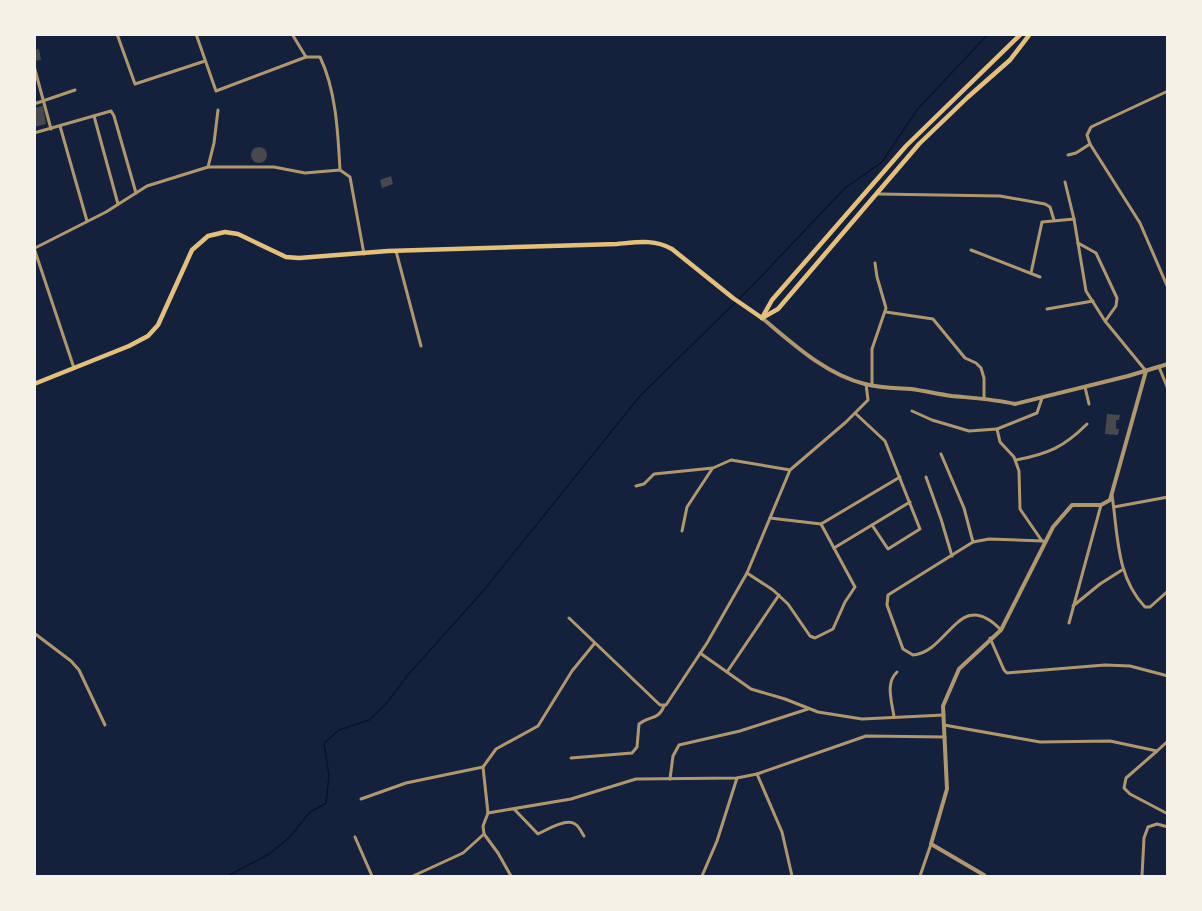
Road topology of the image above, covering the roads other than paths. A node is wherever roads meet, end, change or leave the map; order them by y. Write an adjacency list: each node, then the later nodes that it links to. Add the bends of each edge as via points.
1 (117, 34): 7 (street, via 135,84)
2 (196, 34): 7 (street)
3 (292, 34): 6 (street)
4 (1021, 34): 41 (main road, via 906,146 772,300)
5 (1030, 34): 24 (main road, via 1010,60 919,144)
6 (306, 57): 7 (street, via 216,91); 21 (street, via 320,57 326,69)
7 (205, 60)
8 (34, 66): 11 (street)
9 (75, 90): 11 (street)
10 (1167, 91): 18 (street, via 1091,127 1087,135)
11 (44, 102): 12 (street); 16 (street)
12 (34, 104)
13 (218, 110): 20 (street)
14 (93, 116): 15 (street); 23 (street, via 111,111 114,116); 25 (street)
15 (60, 126): 16 (street); 28 (street)
16 (51, 129): 17 (street)
17 (34, 134)
18 (1090, 144): 19 (street); 37 (street, via 1140,223)
19 (1068, 155)
20 (208, 166): 21 (street, via 274,167 305,173); 23 (street, via 159,181)
21 (340, 170): 33 (street, via 350,177)
22 (1065, 182): 26 (street)
23 (136, 193): 25 (street)
24 (876, 194): 27 (street, via 1000,196 1046,204); 41 (main road, via 778,309)
25 (118, 204): 28 (street)
26 (1074, 219): 27 (street); 29 (street)
27 (1054, 220): 35 (street, via 1040,224)
28 (87, 221): 30 (street)
29 (1078, 243): 38 (street, via 1086,291); 42 (street, via 1096,253 1117,298)
30 (35, 248): 46 (street)
31 (971, 250): 35 (street)
32 (396, 251): 33 (main road); 41 (main road, via 661,243); 43 (street)
33 (364, 254): 46 (main road, via 286,257 238,234 208,236 192,250 158,325 148,336)
34 (875, 264): 40 (street)
35 (1031, 273): 36 (street)
36 (1040, 277)
37 (1167, 288)
38 (1093, 301): 39 (street); 42 (street)
39 (1047, 309)
40 (886, 312): 50 (street, via 872,349); 54 (street, via 933,319 965,358 981,368)
41 (762, 318): 49 (street, via 807,356)
42 (1106, 321): 47 (street)
43 (421, 346)
44 (1167, 364): 45 (street)
45 (1160, 367): 47 (street); 52 (street)
46 (74, 368): 48 (main road)
47 (1146, 371): 51 (street); 67 (street)
48 (34, 384)
49 (866, 384): 50 (street); 57 (street, via 868,400)
50 (872, 385): 54 (street)
51 (1085, 387): 53 (street); 55 (street)
52 (1167, 388)
53 (1042, 398): 54 (street, via 1015,404); 59 (street, via 1037,413)
54 (984, 399)
55 (1089, 404)
56 (912, 411): 59 (street, via 969,432)
57 (855, 413): 63 (street); 64 (street, via 885,441)
58 (1087, 424): 61 (street, via 1068,441 1044,454)
59 (997, 429): 61 (street, via 1000,442)
60 (941, 454): 77 (street, via 964,508)
61 (1015, 460): 76 (street, via 1020,508)
62 (713, 468): 63 (street, via 741,460); 66 (street, via 654,474); 75 (street, via 687,507)
63 (790, 470): 72 (street)
64 (900, 477): 69 (street); 73 (street)
65 (926, 477): 79 (street)
66 (636, 486)
67 (1112, 495): 70 (street); 71 (street)
68 (1167, 497): 71 (street)
69 (910, 502): 74 (street); 74 (street, via 919,531 888,549)
70 (1101, 505): 76 (street, via 1072,505); 84 (street)
71 (1114, 507): 80 (street)
72 (770, 518): 73 (street); 81 (street)
73 (821, 524): 78 (street)
74 (873, 525): 78 (street)
75 (682, 531)
76 (1044, 541): 77 (street); 87 (street)
77 (973, 542): 79 (street)
78 (834, 548): 83 (street, via 855,587 833,628 818,638 810,636)
79 (952, 556): 87 (street, via 886,598 903,649 913,655 927,651 957,622 974,615 991,619)
80 (1122, 570): 82 (street, via 1145,607); 84 (street)
81 (747, 573): 83 (street); 91 (street)
82 (1167, 591)
83 (779, 595): 92 (street)
84 (1072, 607): 86 (street)
85 (569, 618): 90 (street)
86 (1069, 623)
87 (1001, 630): 89 (street)
88 (34, 633): 99 (street, via 79,670)
89 (990, 638): 94 (street, via 1007,673 1105,665 1130,666); 97 (street, via 959,669 943,706)
90 (594, 644): 95 (street); 105 (street, via 572,670 538,726 496,749)
91 (700, 653): 92 (street); 95 (street)
92 (727, 672): 96 (street, via 751,689)
93 (897, 672): 98 (street, via 890,684)
94 (1167, 676)
95 (664, 706): 104 (street, via 656,718 639,724 637,747 632,753)
96 (809, 708): 98 (street, via 838,717); 108 (street, via 761,725 679,745)
97 (944, 715): 98 (street); 100 (street)
98 (894, 717)
99 (105, 725)
100 (944, 725): 101 (street); 103 (street, via 1040,742 1110,741)
101 (945, 737): 106 (street, via 866,736); 117 (street, via 947,789)
102 (1167, 741): 103 (street)
103 (1157, 751): 112 (street, via 1126,778 1124,788)
104 (571, 758)
105 (483, 767): 109 (street, via 406,783); 111 (street)
106 (757, 774): 107 (street); 123 (street, via 782,832)
107 (737, 778): 108 (street); 122 (street)
108 (670, 779): 110 (street, via 636,779 571,799)
109 (361, 799)
110 (514, 809): 111 (street); 115 (street, via 538,834 572,823)
111 (488, 813): 114 (street)
112 (1167, 814)
113 (1167, 827): 127 (street, via 1148,827)
114 (484, 834): 120 (street, via 463,853); 121 (street)
115 (584, 836)
116 (355, 837): 119 (street)
117 (931, 844): 118 (street); 124 (street)
118 (978, 871): 125 (street); 126 (street)
119 (372, 876)
120 (413, 876)
121 (511, 876)
122 (702, 876)
123 (792, 876)
124 (920, 876)
125 (975, 876)
126 (985, 876)
127 (1142, 876)

